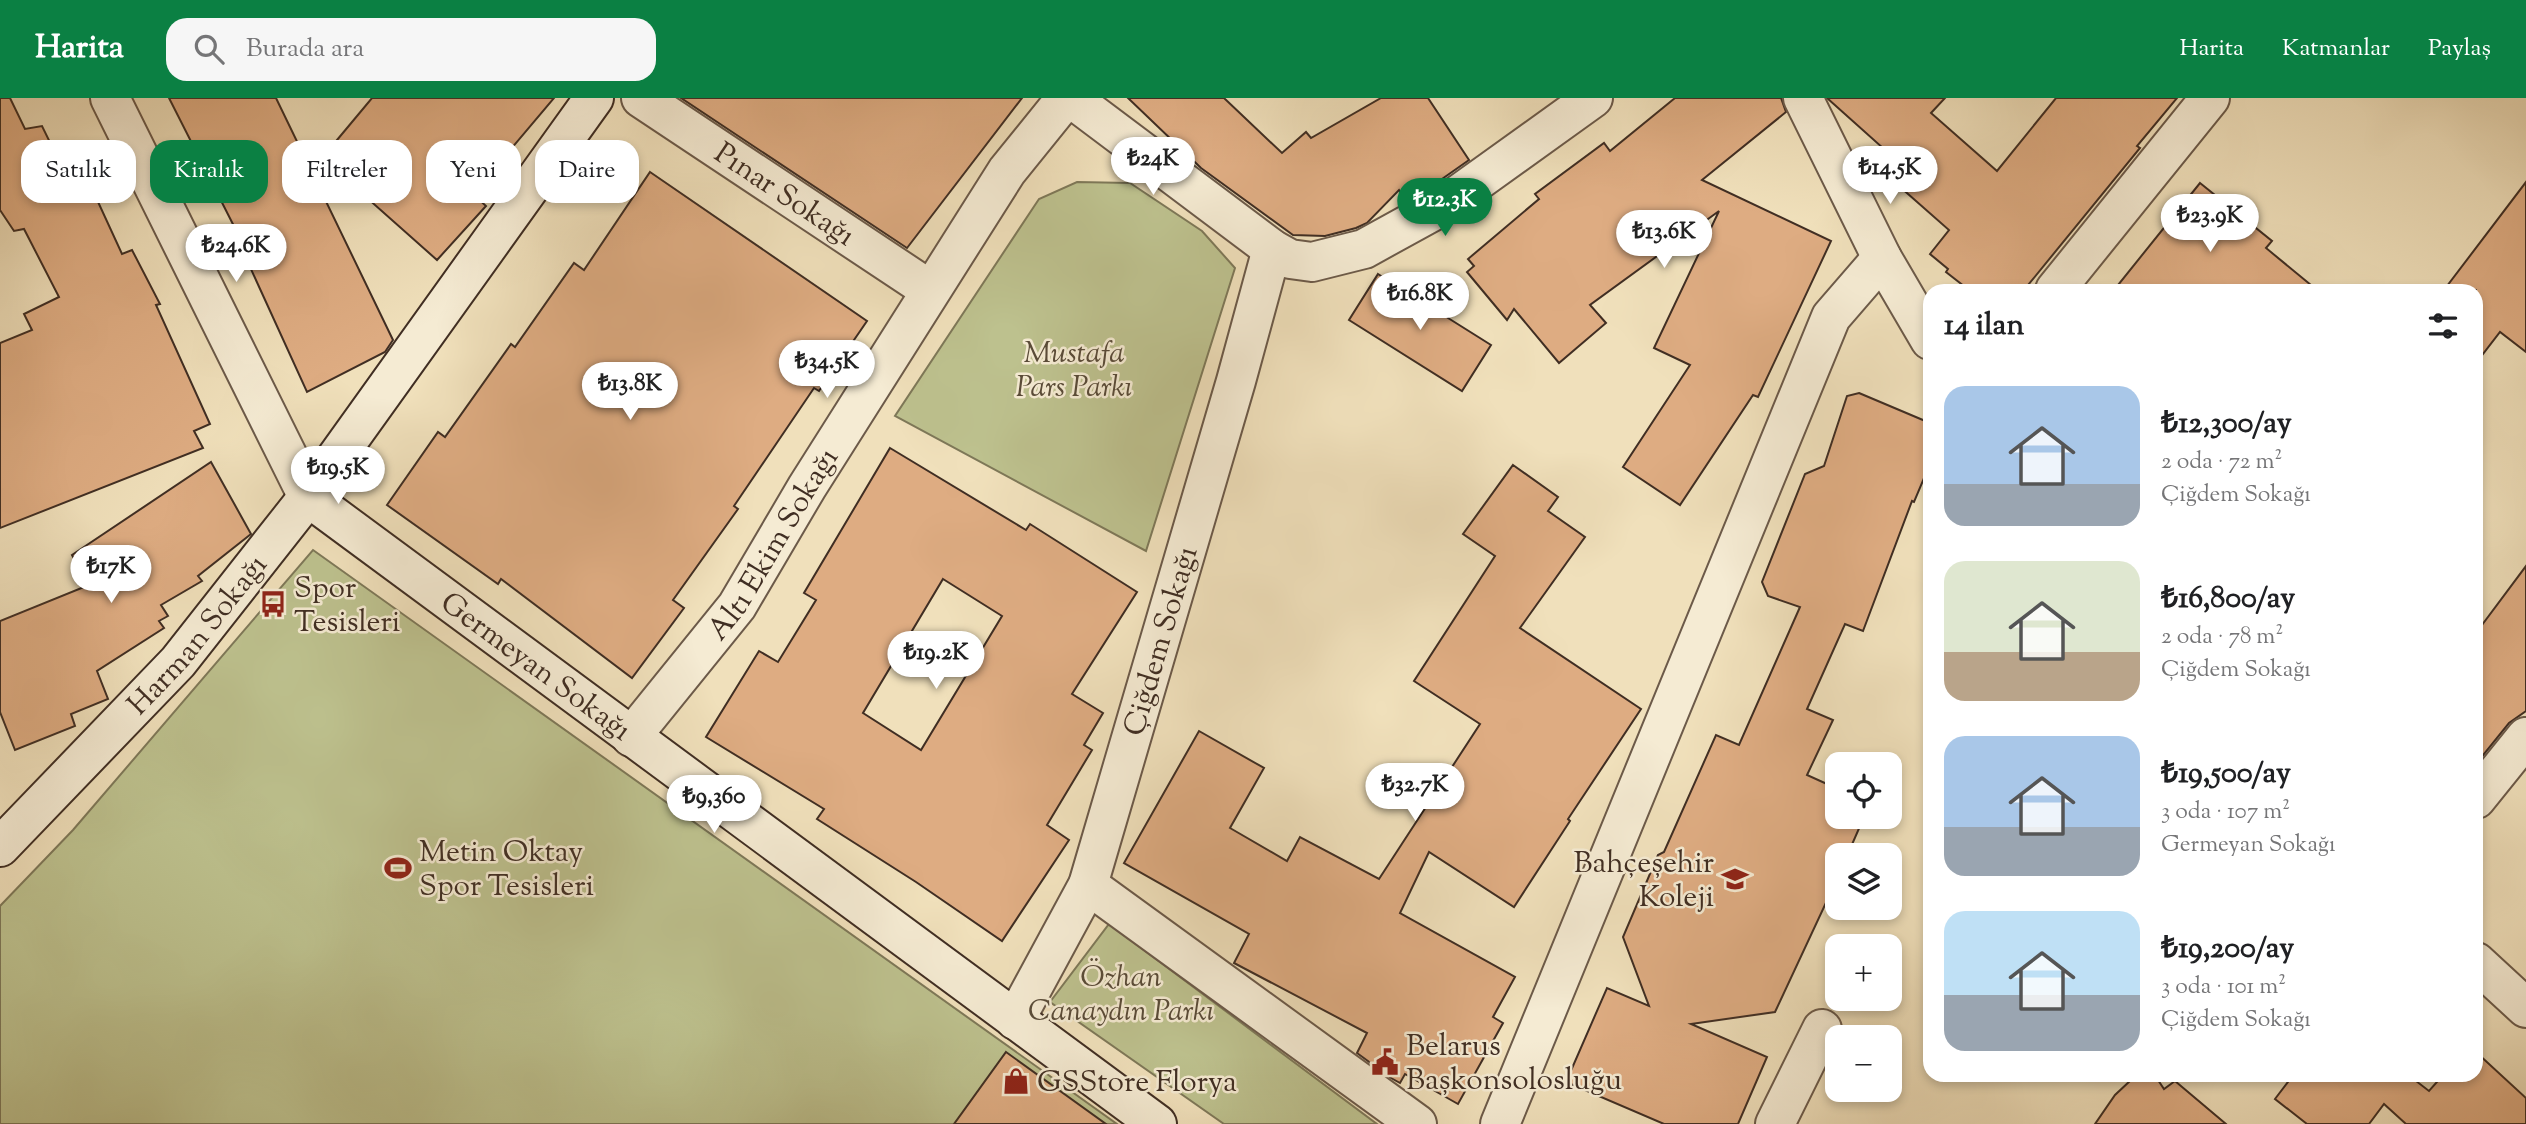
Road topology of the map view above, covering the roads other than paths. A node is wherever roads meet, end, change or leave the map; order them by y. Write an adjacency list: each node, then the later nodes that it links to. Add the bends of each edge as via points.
1 (110, 98): 13 (street, Germeyan Sokağı)
2 (594, 98): 13 (street, Harman Sokağı)
3 (641, 98): 11 (street, Pınar Sokağı)
4 (1068, 98): 8 (street, Altı Ekim Sokağı); 11 (street, Altı Ekim Sokağı, via 1007,171)
5 (1593, 98): 8 (street, Altı Ekim Sokağı, via 1444,205 1364,249 1312,262 1290,259)
6 (1803, 98): 9 (street)
7 (2210, 98): 10 (street)
8 (1272, 249): 18 (street, Çiğdem Sokağı)
9 (1882, 258): 12 (street); 25 (street, via 1831,317)
10 (2060, 284)
11 (930, 290): 14 (street, Altı Ekim Sokağı, via 737,606)
12 (1923, 328)
13 (309, 497): 14 (street, Germeyan Sokağı); 17 (street, Harman Sokağı, via 178,662)
14 (631, 737): 21 (street, Germeyan Sokağı)
15 (2526, 737): 16 (street)
16 (2483, 790)
17 (0, 847)
18 (1088, 885): 21 (street, Çiğdem Sokağı); 24 (street)
19 (2483, 968): 20 (street)
20 (2526, 1008)
21 (1015, 1020): 23 (street, Germeyan Sokağı)
22 (1822, 1029): 26 (street)
23 (1157, 1124)
24 (1417, 1124)
25 (1500, 1124)
26 (1775, 1124)

